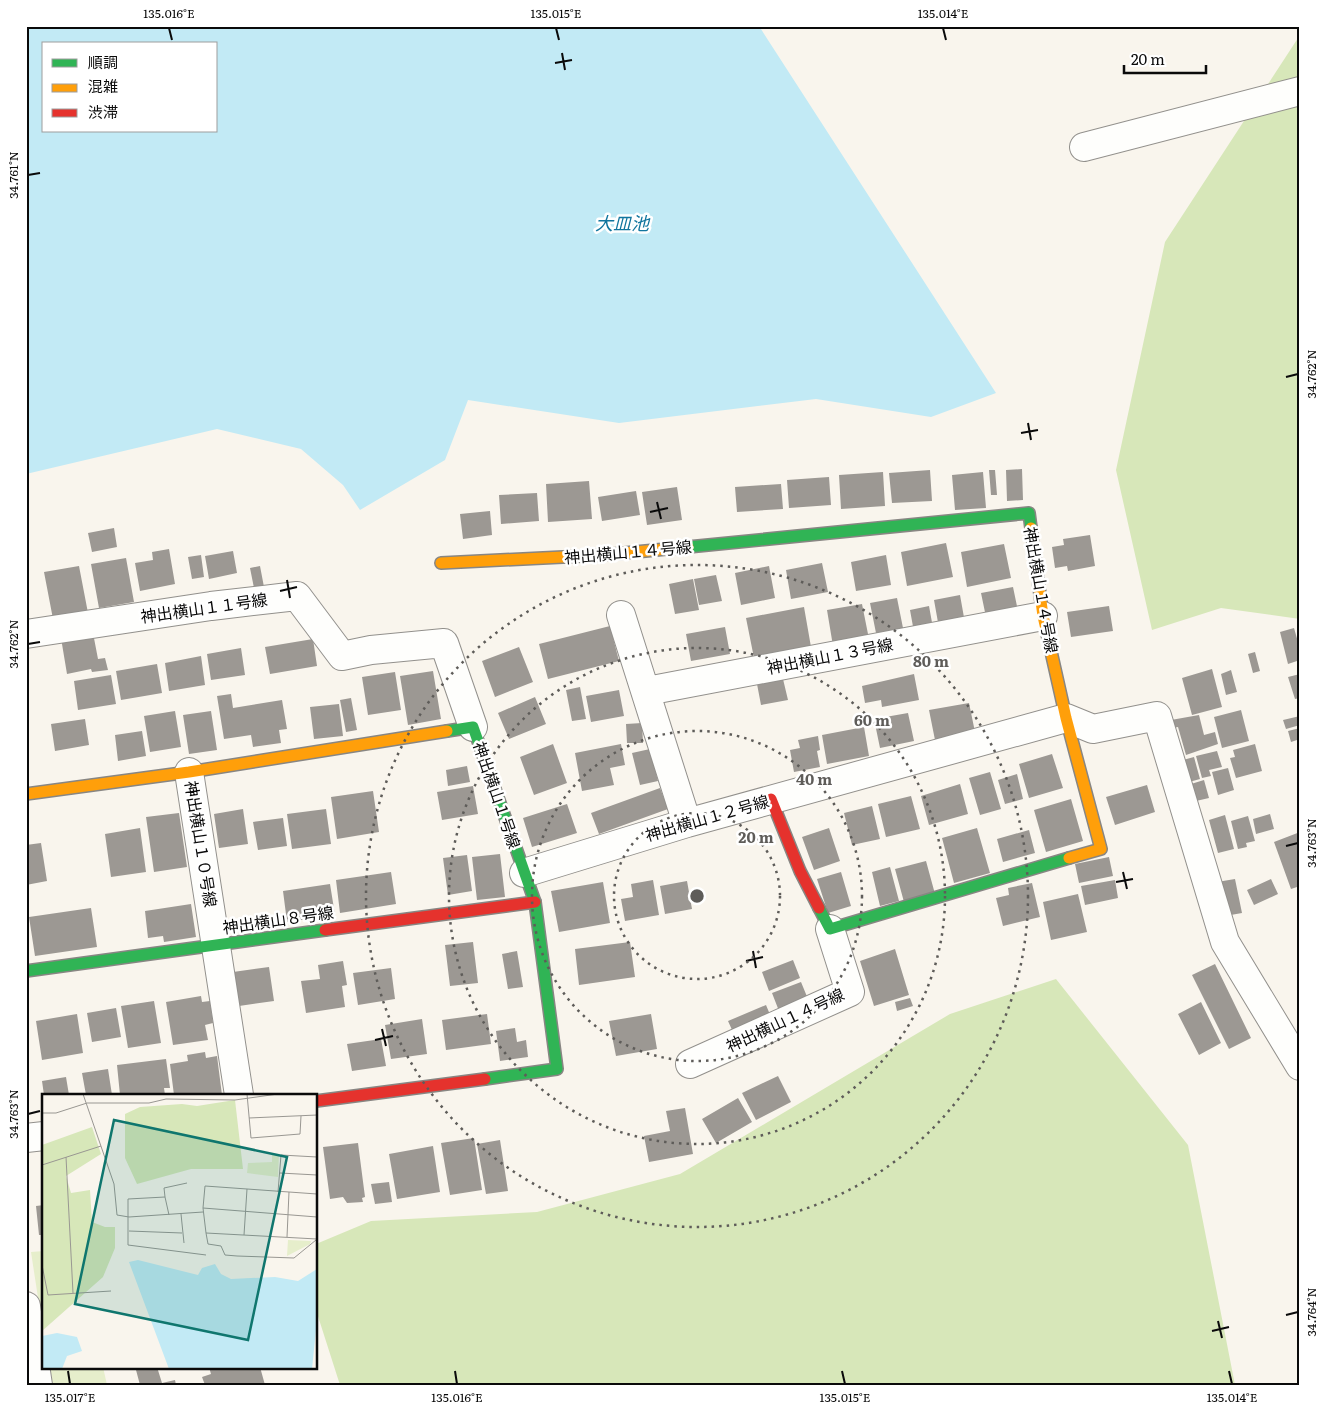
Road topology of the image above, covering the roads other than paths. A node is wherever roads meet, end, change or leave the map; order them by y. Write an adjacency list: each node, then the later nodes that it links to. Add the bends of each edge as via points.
1 (1300, 91): 2 (street)
2 (1084, 147)
3 (441, 563): 5 (street, 神出横山１４号線, via 603,555 1028,513)
4 (621, 616): 7 (street)
5 (1043, 616): 7 (street, 神出横山１３号線); 8 (street, 神出横山１４号線)
6 (26, 634): 9 (street, 神出横山１１号線, via 298,596 342,656 444,643)
7 (647, 691): 13 (street)
8 (1066, 718): 12 (street, 神出横山１２号線); 16 (street, 神出横山１４号線, via 1101,849); 20 (street, via 1093,729 1157,716 1225,942)
9 (474, 726): 10 (street, 神出横山１号線); 14 (street, 神出横山１号線)
10 (189, 772): 11 (street, 神出横山１号線); 17 (street, 神出横山１０号線)
11 (26, 794)
12 (771, 799): 13 (street, 神出横山１２号線); 16 (street, 神出横山１４号線, via 800,870)
13 (687, 823): 14 (street, 神出横山１２号線)
14 (524, 873): 15 (street, 神出横山１号線)
15 (535, 902): 17 (street, 神出横山８号線); 22 (street, 神出横山１号線, via 557,1069)
16 (830, 929): 19 (street, 神出横山１４号線, via 850,992)
17 (217, 944): 18 (street, 神出横山８号線); 21 (street, 神出横山１０号線)
18 (26, 972)
19 (690, 1064)
20 (1300, 1066)
21 (239, 1094)
22 (318, 1100)
23 (42, 1136): 24 (street)
24 (26, 1138)
25 (26, 1306): 26 (street)
26 (38, 1385)

